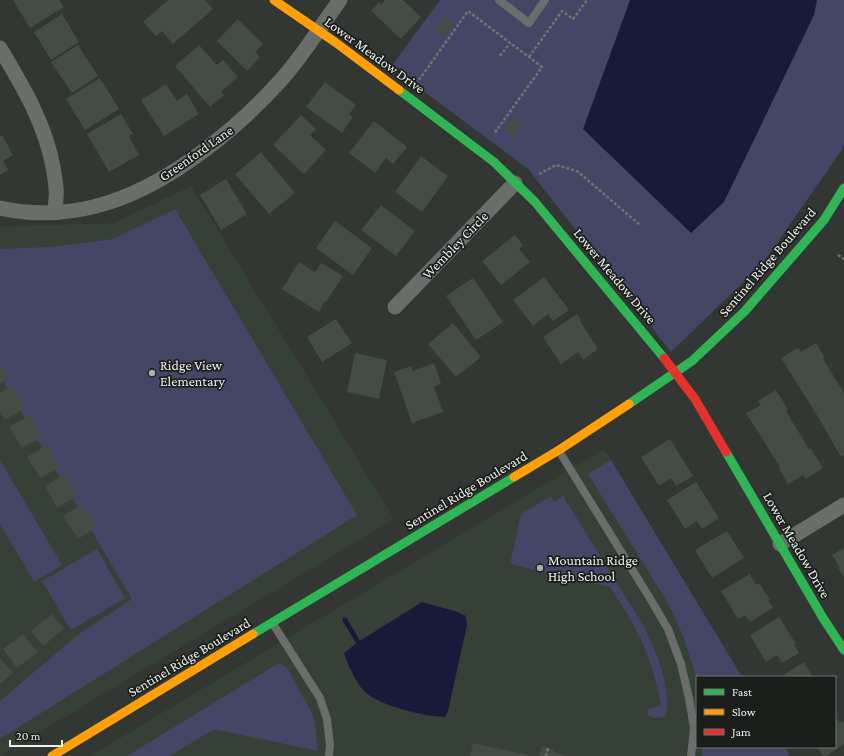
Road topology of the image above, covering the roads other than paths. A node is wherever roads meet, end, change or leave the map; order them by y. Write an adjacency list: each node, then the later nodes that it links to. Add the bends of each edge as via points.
1 (274, 0): 5 (main road, Lower Meadow Drive)
2 (340, 0): 5 (street, Greenford Lane)
3 (499, 0): 4 (lane, via 529,23)
4 (545, 0)
5 (318, 30): 7 (main road, Lower Meadow Drive, via 472,144); 10 (street, Greenford Lane, via 301,56 262,101 194,157 129,195 92,207)
6 (0, 48): 10 (street, via 27,93 46,136 55,178 57,198)
7 (515, 183): 11 (street, Wembley Circle); 12 (main road, Lower Meadow Drive, via 573,246)
8 (844, 188): 12 (main road, Sentinel Ridge Boulevard, via 824,220 745,311 692,361)
9 (0, 208): 10 (street, Greenford Lane, via 18,212)
10 (54, 213)
11 (395, 307)
12 (675, 373): 13 (main road, Sentinel Ridge Boulevard); 15 (main road, Lower Meadow Drive, via 695,399)
13 (559, 450): 16 (main road, Sentinel Ridge Boulevard); 20 (lane, via 668,629 681,664 689,698 694,728)
14 (844, 505): 15 (street)
15 (780, 544): 17 (main road, Lower Meadow Drive)
16 (273, 622): 18 (main road, Sentinel Ridge Boulevard); 19 (lane, via 320,698 327,719)
17 (844, 650)
18 (52, 756)
19 (329, 756)
20 (691, 756)

